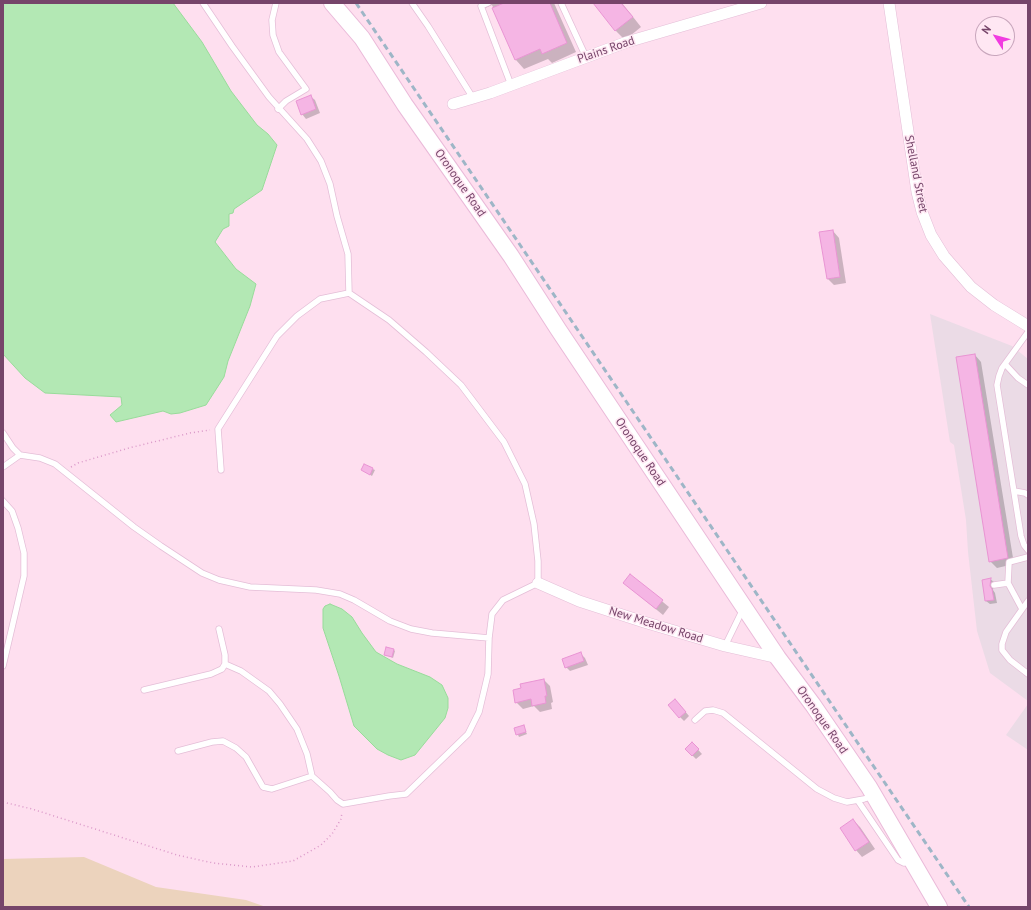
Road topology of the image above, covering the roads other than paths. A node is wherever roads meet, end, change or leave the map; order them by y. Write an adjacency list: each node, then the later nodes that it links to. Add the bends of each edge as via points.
1 (203, 3): 14 (lane)
2 (276, 3): 14 (lane, via 272,20 273,35 279,52 306,89)
3 (332, 3): 33 (street, Oronoque Road, via 362,38 405,105 511,256)
4 (412, 3): 12 (lane)
5 (488, 3): 11 (lane, via 480,6)
6 (561, 3): 10 (lane)
7 (761, 3): 9 (street, Plains Road)
8 (889, 3): 16 (street, Shelland Street, via 917,192 931,235 944,256 971,287)
9 (740, 6): 10 (street, Plains Road)
10 (586, 57): 11 (street, Plains Road)
11 (511, 85): 12 (street, Plains Road)
12 (473, 98): 13 (street, Plains Road)
13 (453, 104)
14 (278, 109): 15 (lane, via 307,139 321,161 330,184 348,254)
15 (349, 293): 23 (lane, via 320,299 297,316 278,336 218,429); 29 (lane, via 389,320 461,385 504,442 525,484 534,524)
16 (1028, 326)
17 (1028, 332): 18 (lane)
18 (1005, 364): 19 (lane); 24 (lane, via 998,380 998,390)
19 (1028, 385)
20 (3, 433): 21 (lane)
21 (20, 454): 22 (lane); 36 (lane, via 40,458 65,471 134,527 202,573 219,580 250,587 316,590 340,594 390,621 411,629)
22 (3, 467)
23 (221, 470)
24 (1014, 491): 25 (lane); 27 (lane, via 1022,541)
25 (1028, 495)
26 (3, 501): 37 (lane, via 12,511 24,553 24,576)
27 (1028, 550)
28 (1028, 557): 30 (lane, via 1009,562)
29 (538, 582): 36 (lane, via 503,600 492,614); 38 (street, New Meadow Road, via 579,601)
30 (1008, 583): 31 (lane); 34 (lane)
31 (994, 585)
32 (1028, 601): 34 (lane)
33 (744, 608): 38 (lane); 39 (street, Oronoque Road)
34 (1022, 609): 42 (lane, via 1006,632 1002,650)
35 (219, 629): 40 (lane)
36 (489, 638): 46 (lane, via 488,674 479,712 468,734 406,794 343,804)
37 (5, 646): 41 (lane)
38 (725, 646): 39 (street, New Meadow Road)
39 (778, 658): 47 (street, Oronoque Road)
40 (225, 664): 43 (lane, via 222,669 211,674); 46 (lane, via 241,671 269,691 280,704 300,735 308,754)
41 (3, 666)
42 (1028, 674)
43 (144, 690)
44 (695, 720): 48 (lane, via 705,711 723,713 817,789 847,802)
45 (178, 751): 46 (lane, via 223,741 246,757 263,787 272,789)
46 (312, 776)
47 (874, 796): 48 (lane); 49 (street, Oronoque Road)
48 (858, 801): 49 (lane, via 898,860 904,863)
49 (912, 862): 50 (street, Oronoque Road)
50 (938, 907)

